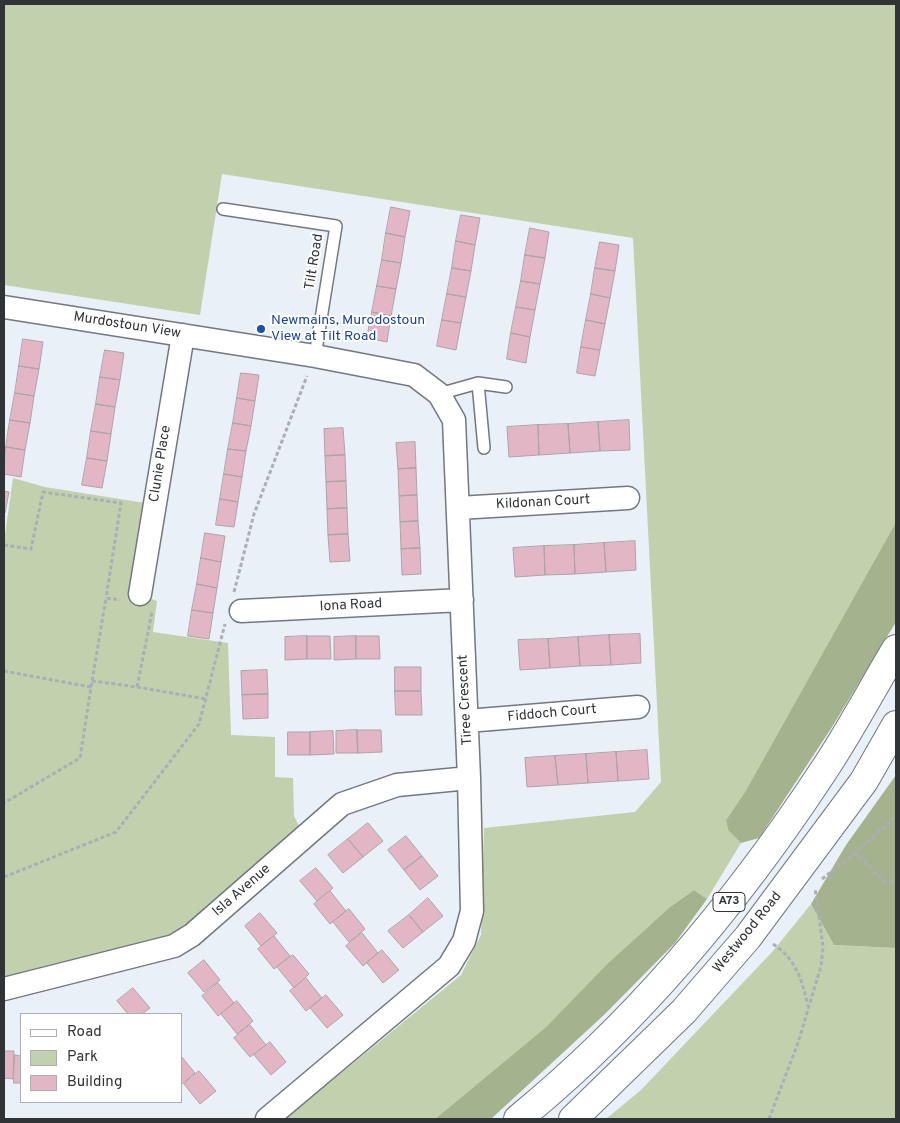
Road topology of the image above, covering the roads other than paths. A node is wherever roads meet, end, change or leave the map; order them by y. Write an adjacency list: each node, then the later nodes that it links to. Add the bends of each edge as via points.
1 (223, 209): 5 (lane, Tilt Road, via 336,226)
2 (4, 307): 3 (street, Murdostoun View)
3 (183, 335): 4 (street, Murdostoun View); 12 (street, Clunie Place)
4 (250, 346): 5 (street, Tiree Crescent)
5 (316, 356): 8 (street, Tiree Crescent, via 414,375)
6 (478, 383): 7 (lane); 8 (lane); 9 (lane)
7 (506, 386)
8 (440, 394): 11 (street, Tiree Crescent, via 454,420)
9 (484, 448)
10 (628, 498): 11 (street, Kildonan Court)
11 (458, 508): 13 (street, Tiree Crescent)
12 (139, 598)
13 (462, 600): 14 (street, Iona Road); 17 (street, Tiree Crescent)
14 (233, 608)
15 (896, 649): 22 (main road, A73, via 824,769 741,888 653,992 552,1092)
16 (638, 707): 17 (street, Fiddoch Court)
17 (467, 721): 19 (street, Tiree Crescent)
18 (896, 725): 23 (main road, Westwood Road / A73, via 864,782 748,937 684,1011)
19 (469, 778): 20 (street, Isla Avenue, via 398,785 342,804 192,935 174,946); 21 (street, Tiree Crescent, via 472,911 464,941 448,966)
20 (4, 988)
21 (267, 1119)
22 (518, 1119)
23 (573, 1119)

